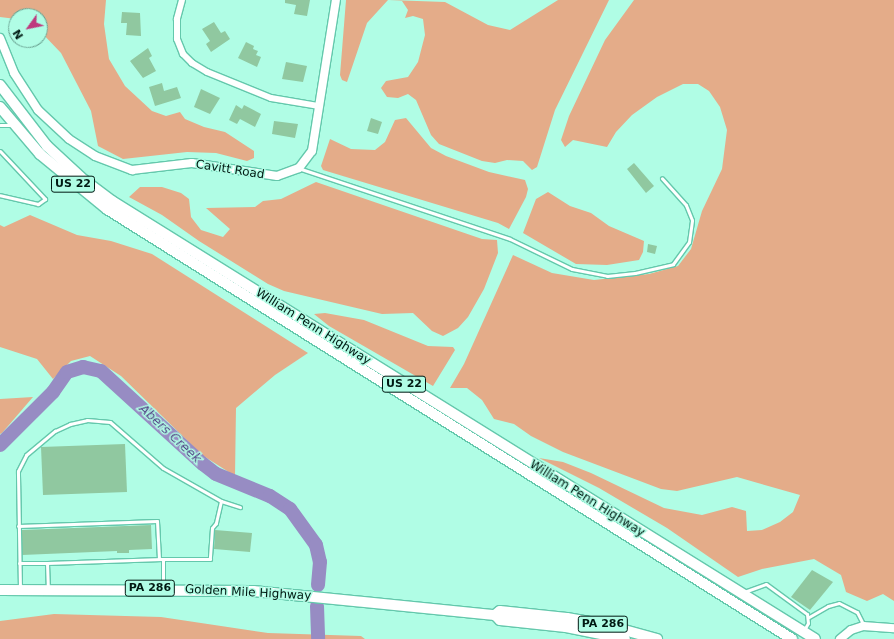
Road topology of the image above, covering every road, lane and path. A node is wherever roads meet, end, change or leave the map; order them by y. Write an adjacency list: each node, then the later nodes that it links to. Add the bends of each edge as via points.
1 (182, 0): 5 (street, via 176,19 177,39 183,54 192,62 207,72 271,98)
2 (336, 0): 5 (street)
3 (0, 38): 10 (street, Cavitt Road, via 14,73 38,110 69,139 110,163 132,170 192,163 268,176 285,175)
4 (0, 85): 23 (main road, William Penn Highway / US 22, via 47,146 84,180 112,201)
5 (318, 106): 10 (street, via 312,151)
6 (0, 107): 8 (main road, William Penn Highway / US 22)
7 (0, 125): 8 (lane)
8 (14, 126): 31 (main road, William Penn Highway / US 22, via 56,169 112,213)
9 (0, 151): 12 (lane, via 45,199 38,204)
10 (299, 168): 11 (lane, via 510,239 572,269 607,276 635,273 672,264 689,242 692,220 686,205)
11 (662, 178)
12 (0, 195)
13 (220, 500): 14 (lane); 15 (lane, via 163,468 110,422 87,420 64,426 26,455 18,471); 16 (lane, via 216,523 212,528 210,559)
14 (240, 508)
15 (18, 526): 16 (lane, via 157,521); 17 (lane)
16 (161, 559): 18 (lane); 20 (lane)
17 (19, 563): 18 (lane); 21 (lane)
18 (47, 563): 19 (lane)
19 (48, 588): 20 (main road, Golden Mile Highway / PA 286); 21 (main road, Golden Mile Highway / PA 286)
20 (163, 588): 24 (main road, Golden Mile Highway / PA 286, via 253,591)
21 (20, 589): 22 (main road, Golden Mile Highway / PA 286)
22 (0, 590)
23 (741, 594): 25 (lane, via 766,584); 28 (main road, William Penn Highway / US 22)
24 (495, 615): 29 (main road, Golden Mile Highway / PA 286, via 500,620 566,627); 30 (main road, Golden Mile Highway / PA 286, via 500,611 580,620)
25 (809, 617): 26 (lane, via 839,603 858,612); 28 (lane)
26 (863, 626): 27 (street); 33 (street, via 851,630)
27 (894, 628)
28 (803, 632): 32 (main road, William Penn Highway / US 22)
29 (625, 639)
30 (656, 639)
31 (792, 639)
32 (815, 639)
33 (840, 639)

